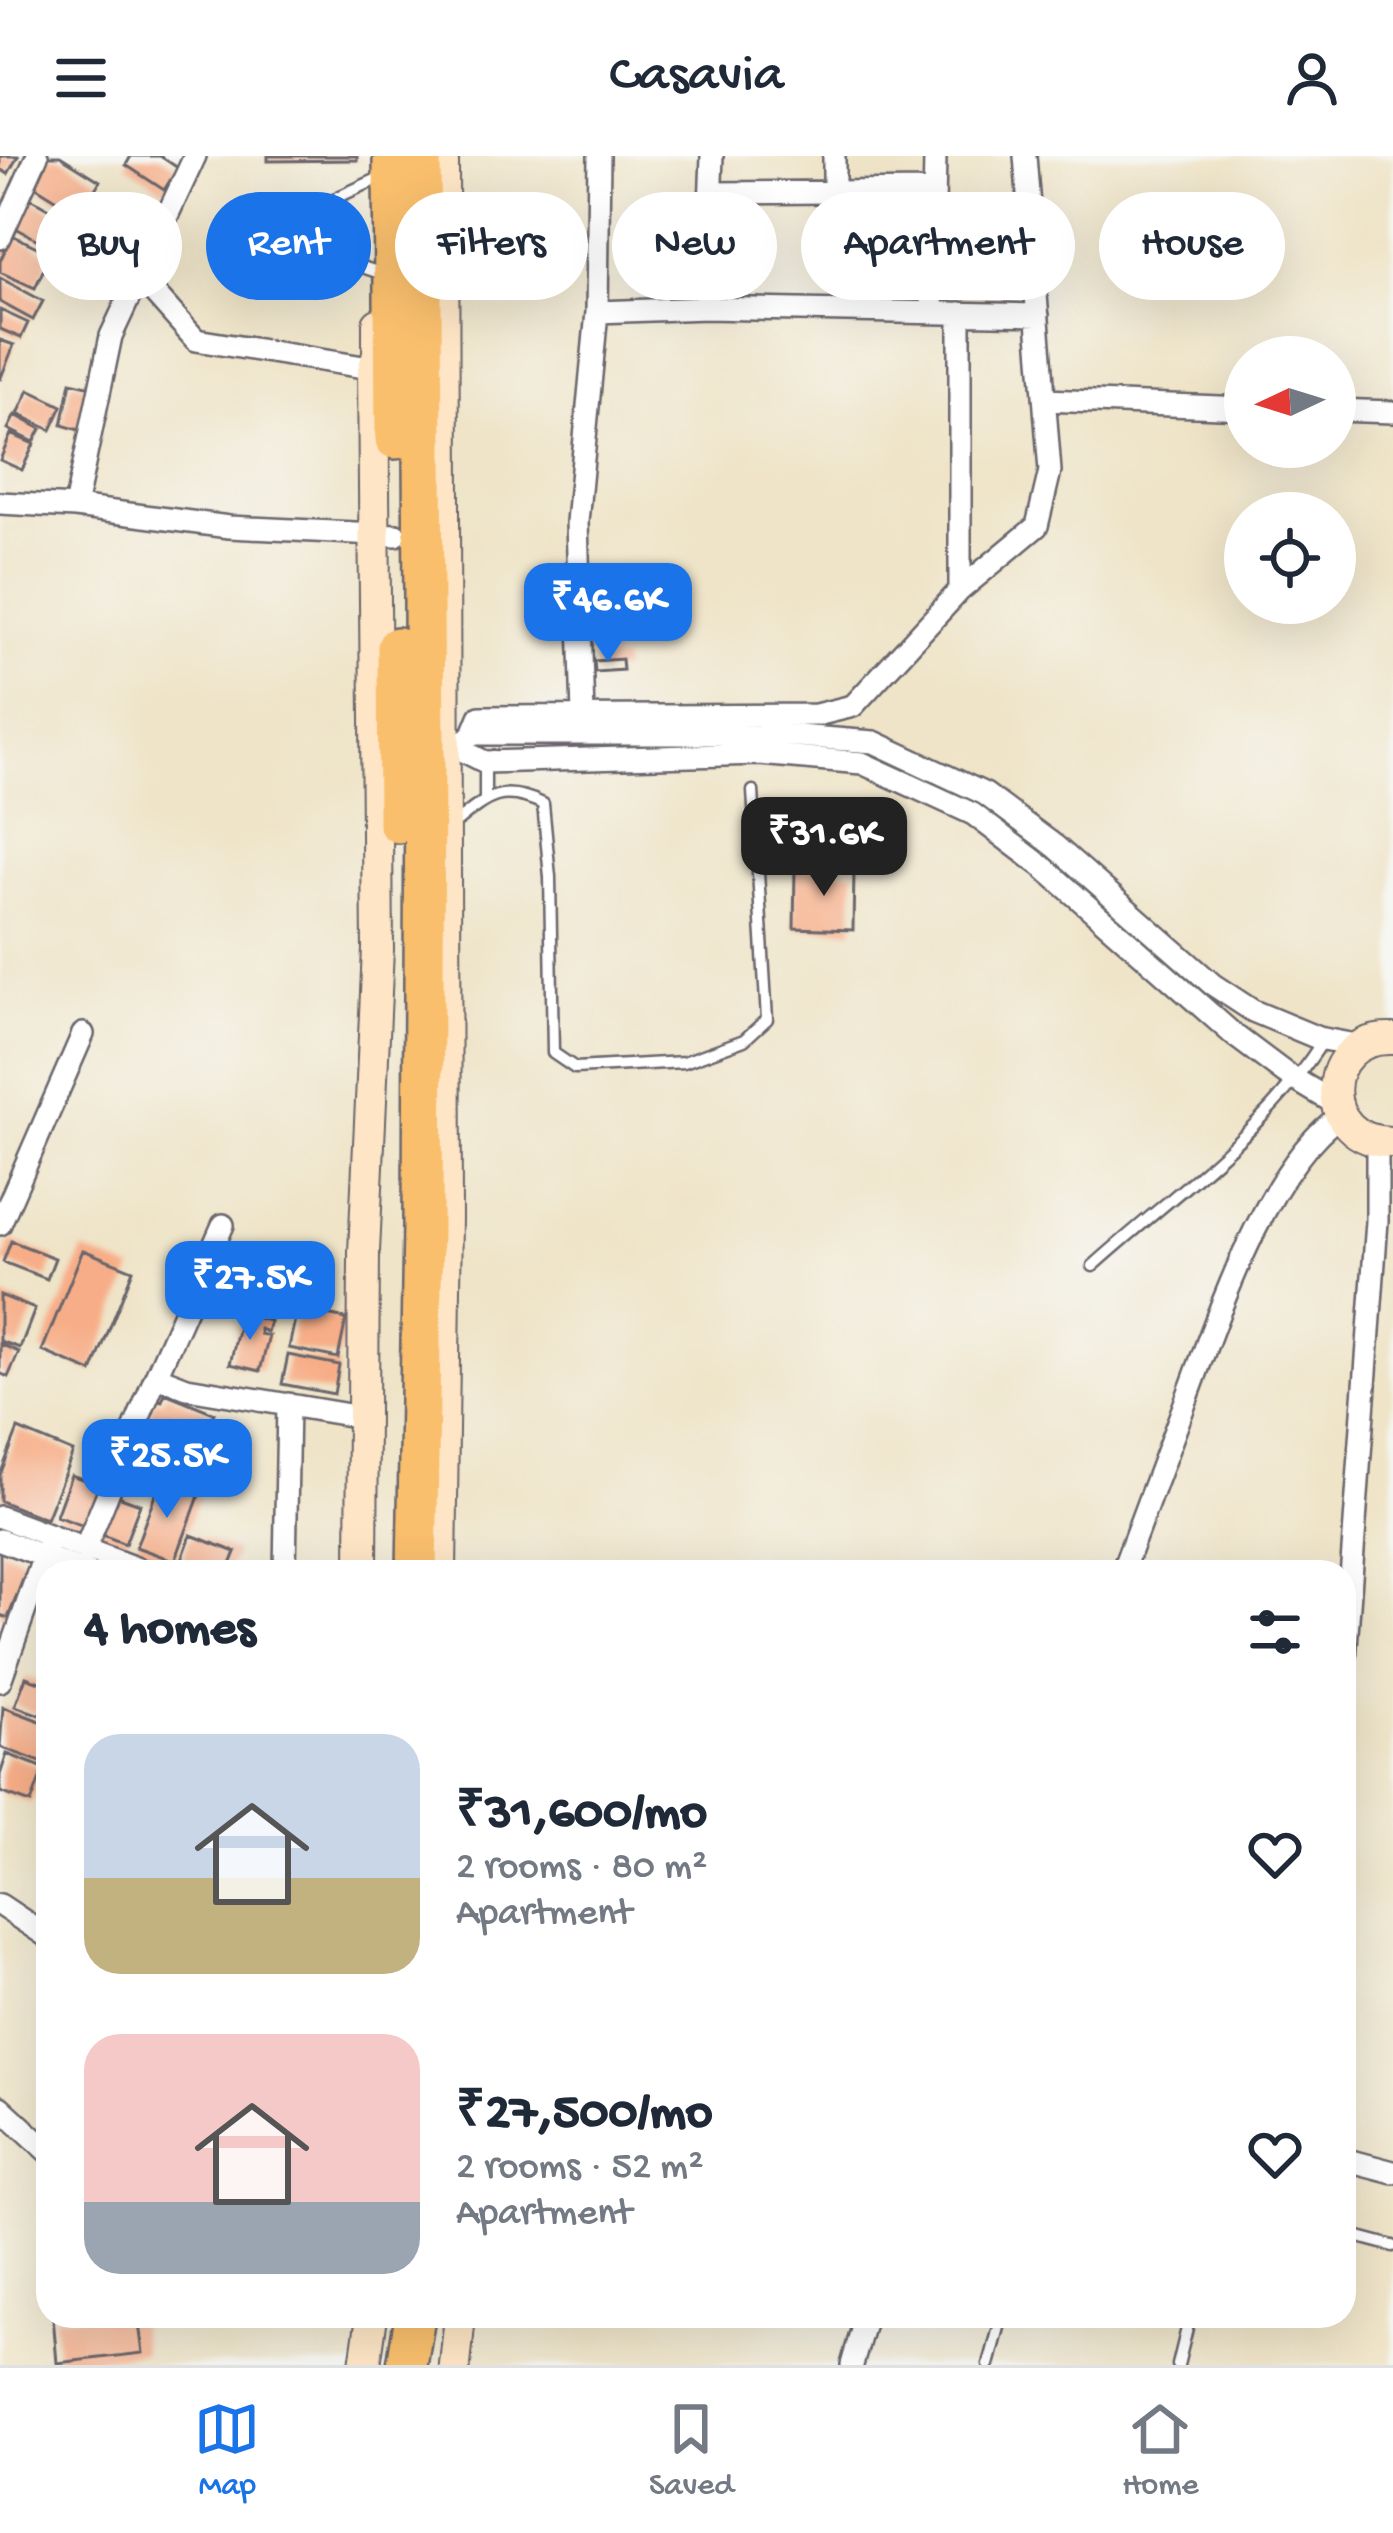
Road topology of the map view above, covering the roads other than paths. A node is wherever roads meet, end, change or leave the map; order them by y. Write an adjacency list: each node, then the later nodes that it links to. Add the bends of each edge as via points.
1 (37, 156): 14 (street)
2 (195, 156): 11 (street)
3 (443, 156): 24 (street)
4 (599, 156): 20 (street)
5 (712, 156): 12 (street)
6 (834, 156): 13 (street)
7 (935, 156): 10 (street)
8 (1025, 156): 23 (street)
9 (393, 164): 15 (highway); 15 (lane, via 338,197 341,260); 24 (highway)
10 (933, 191): 13 (street); 21 (street)
11 (178, 192)
12 (710, 192)
13 (834, 192)
14 (0, 238)
15 (386, 275): 24 (highway)
16 (128, 300): 30 (street, via 111,336)
17 (160, 300): 24 (street, via 196,340)
18 (706, 300): 19 (street)
19 (706, 308): 20 (street); 21 (street)
20 (597, 312): 33 (street, via 577,522)
21 (932, 312): 22 (street)
22 (960, 314): 23 (street); 32 (street)
23 (1038, 315): 25 (street)
24 (408, 365): 31 (highway); 34 (highway)
25 (1045, 400): 26 (street); 32 (street, via 1050,471 1036,526)
26 (1224, 407)
27 (1356, 411): 28 (street)
28 (1393, 412)
29 (0, 503): 30 (street)
30 (75, 507): 31 (street, via 229,527)
31 (384, 535): 34 (highway)
32 (961, 590): 33 (street, via 854,706 816,715)
33 (584, 716): 34 (street, via 480,717)
34 (429, 746): 35 (street); 38 (street); 40 (street, via 771,734 874,742 985,794 1212,984 1253,1011); 50 (highway); 50 (highway, via 387,824)
35 (485, 761): 37 (lane); 43 (street, via 759,754 862,763 973,814)
36 (753, 791): 37 (lane, via 767,1018 744,1040 684,1062 617,1068 575,1068 554,1052 543,804 517,791)
37 (484, 799): 38 (lane)
38 (446, 831): 50 (street)
39 (83, 1034): 48 (street)
40 (1324, 1039): 42 (street); 43 (lane)
41 (1393, 1040): 42 (street)
42 (1361, 1046): 44 (street, via 1339,1071)
43 (1298, 1081): 44 (street); 51 (lane)
44 (1339, 1110): 45 (street, via 1356,1132); 67 (street, via 1280,1186 1229,1286)
45 (1385, 1142): 47 (street)
46 (1393, 1179): 47 (street)
47 (1377, 1221): 68 (street)
48 (0, 1224)
49 (223, 1225): 53 (street)
50 (407, 1234): 52 (highway); 52 (street)
51 (1093, 1266)
52 (405, 1366): 55 (street); 64 (highway); 65 (highway); 66 (street)
53 (156, 1376): 54 (street); 61 (street)
54 (288, 1405): 55 (street); 62 (street)
55 (362, 1418): 63 (street)
56 (0, 1516): 58 (street)
57 (0, 1540): 58 (street)
58 (46, 1546): 59 (street); 60 (street)
59 (41, 1560)
60 (83, 1560)
61 (86, 1560)
62 (285, 1560)
63 (362, 1560)
64 (397, 1560)
65 (416, 1560)
66 (439, 1560)
67 (1126, 1560)
68 (1352, 1560)
69 (36, 1575): 70 (street)
70 (0, 1681)
71 (0, 1905): 72 (street)
72 (36, 1929)
73 (0, 2107): 74 (street)
74 (36, 2141)
75 (1356, 2162): 76 (street)
76 (1393, 2172)
77 (1356, 2236): 78 (lane)
78 (1393, 2246)
79 (370, 2328): 86 (street)
80 (413, 2328): 87 (highway)
81 (435, 2328): 88 (highway)
82 (459, 2328): 89 (street)
83 (863, 2328): 90 (street)
84 (999, 2328): 91 (lane)
85 (1187, 2328): 92 (lane)
86 (365, 2365)
87 (407, 2365)
88 (430, 2365)
89 (455, 2365)
90 (852, 2365)
91 (989, 2365)
92 (1178, 2365)

